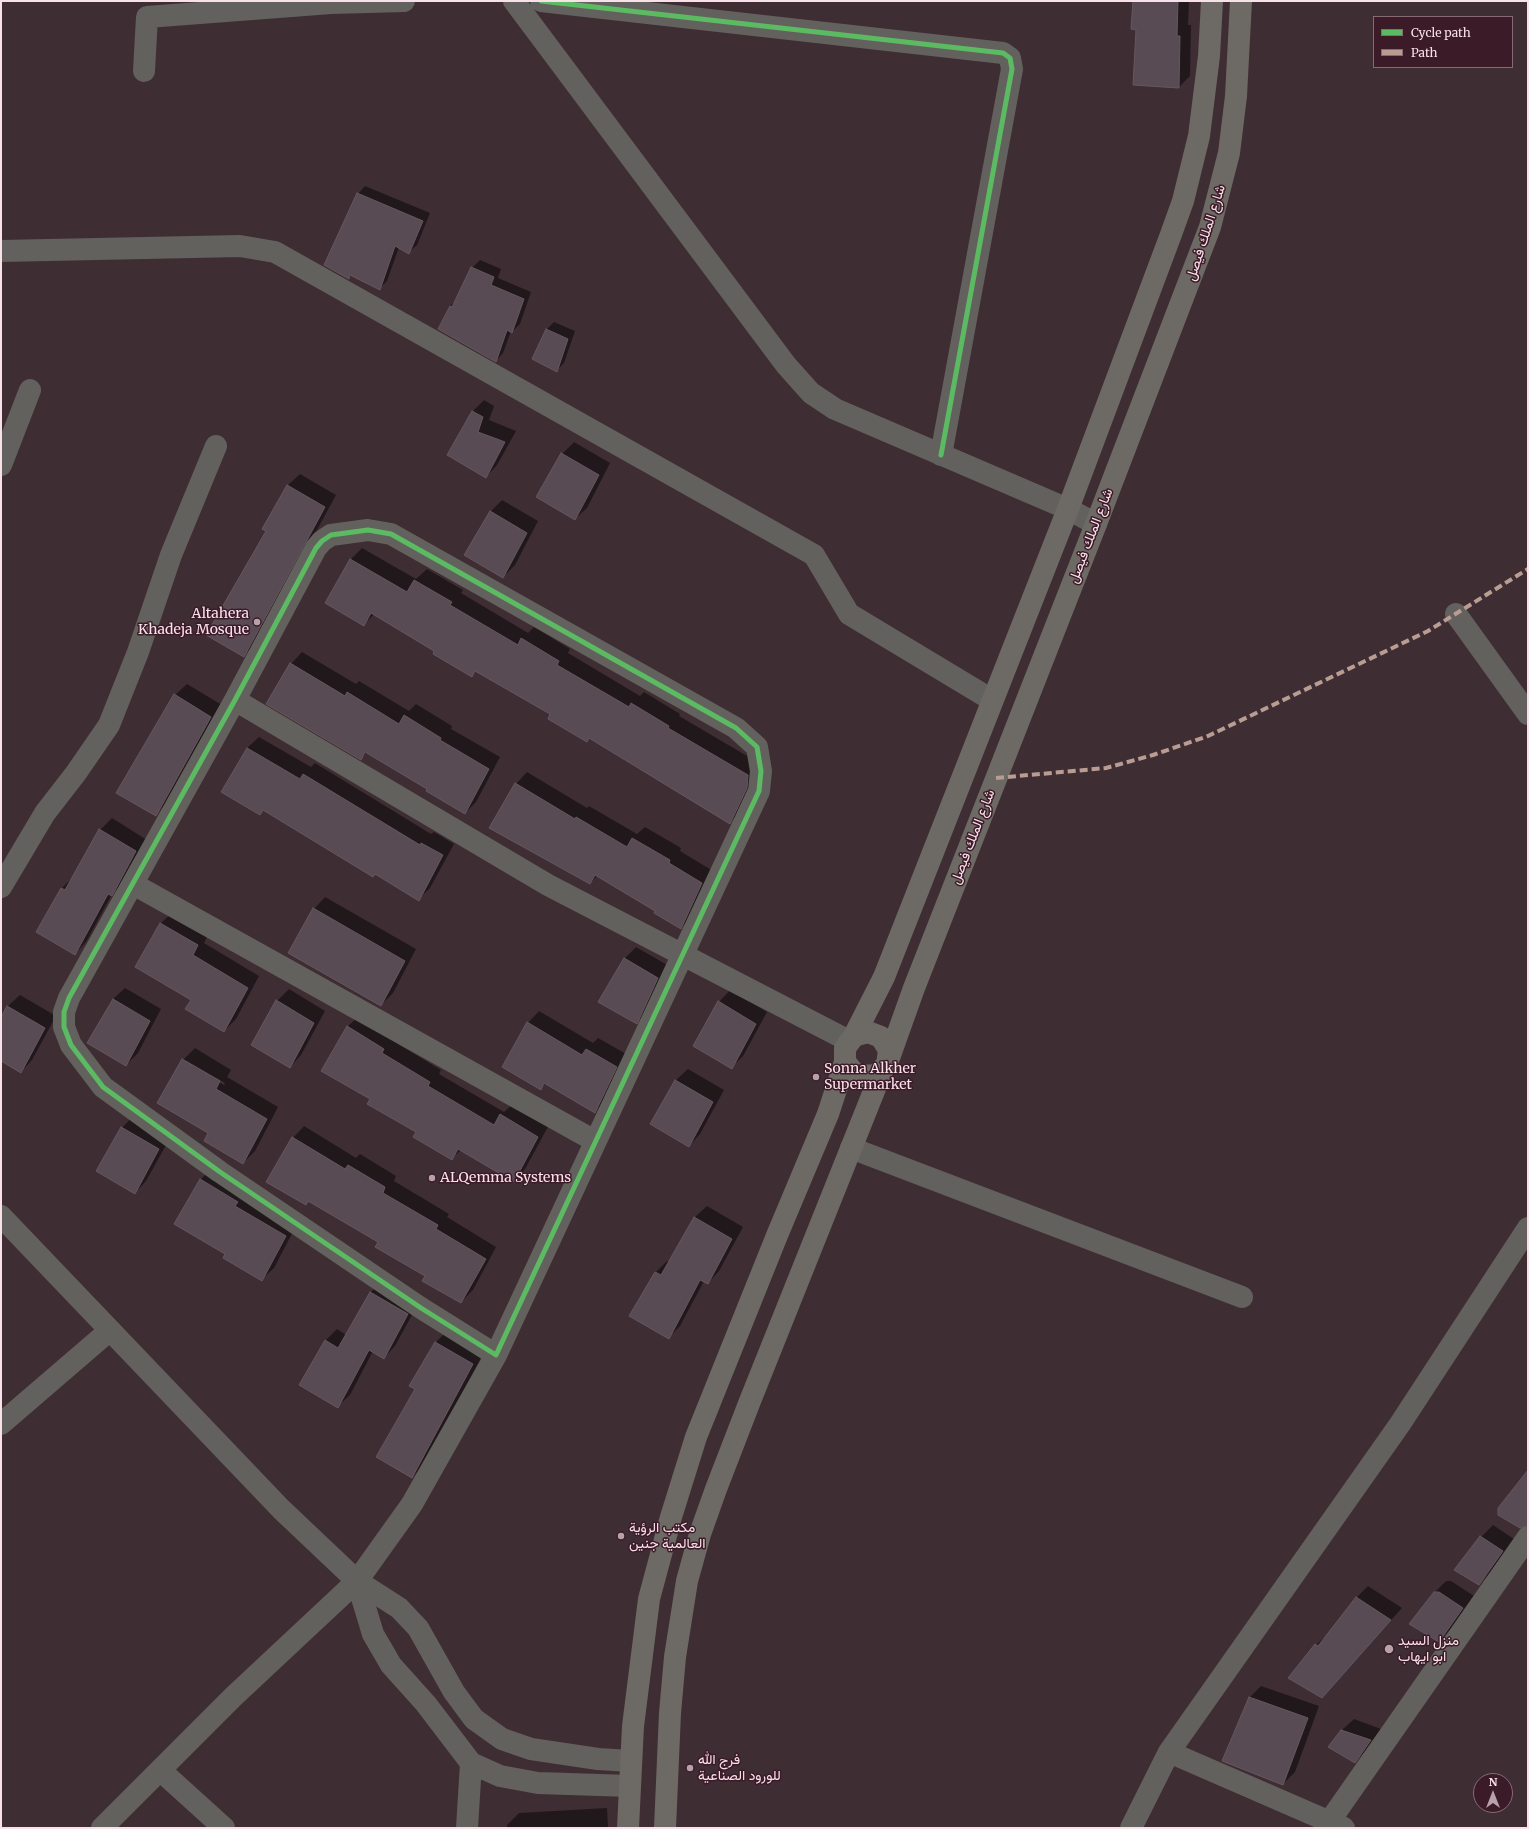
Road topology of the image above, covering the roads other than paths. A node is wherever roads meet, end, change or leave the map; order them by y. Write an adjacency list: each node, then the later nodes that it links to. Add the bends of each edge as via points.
1 (404, 1): 6 (street, via 331,3 147,17)
2 (514, 1): 10 (street, via 786,365 811,394 834,409)
3 (541, 1): 10 (street, via 1003,53 1010,58 1012,68)
4 (1212, 1): 12 (main road, via 1204,108 1185,194)
5 (1241, 1): 13 (main road, شارع الملك فيصل, via 1236,96 1229,154 1220,194 1197,262)
6 (144, 71)
7 (1, 251): 16 (street, via 240,246 275,252 814,555 849,614)
8 (30, 390): 11 (street)
9 (216, 446): 19 (street, via 171,555 138,652 109,725 45,813)
10 (941, 455): 12 (street)
11 (1, 465)
12 (1068, 509): 13 (street); 16 (main road)
13 (1096, 524): 22 (main road, شارع الملك فيصل)
14 (1456, 614): 17 (street)
15 (235, 700): 18 (street); 20 (street, via 548,885); 20 (street, via 319,544 331,535 368,530 391,534 736,728 757,747 761,770 759,791)
16 (992, 700): 21 (main road, via 884,977)
17 (1528, 714)
18 (133, 884): 23 (street); 29 (street, via 69,998 64,1012 64,1027 69,1041 97,1081 220,1172 421,1308)
19 (1, 888)
20 (683, 956): 21 (street); 23 (street)
21 (849, 1046): 22 (main road, via 854,1073 861,1076 876,1075); 22 (main road, via 868,1032 881,1037 886,1043); 34 (main road, via 828,1114 696,1437 671,1517 649,1599)
22 (886, 1064): 24 (main road, شارع الملك فيصل)
23 (595, 1141): 29 (street)
24 (851, 1148): 27 (street); 43 (main road, شارع الملك فيصل, via 716,1489 689,1574 675,1657 670,1713)
25 (1, 1216): 28 (street)
26 (1528, 1228): 33 (street, via 1400,1424)
27 (1242, 1297)
28 (109, 1331): 30 (street); 32 (street, via 281,1509)
29 (496, 1355): 32 (street, via 412,1504)
30 (1, 1424)
31 (1528, 1537): 38 (street)
32 (357, 1581): 34 (street, via 399,1608 418,1628 454,1692 474,1719 502,1739 544,1752); 35 (street, via 373,1634 391,1665 426,1704); 36 (street, via 233,1697)
33 (1169, 1752): 38 (street); 44 (street)
34 (631, 1761): 37 (main road)
35 (471, 1763): 37 (street, via 500,1776 538,1783); 41 (street)
36 (160, 1770): 39 (street); 40 (street)
37 (630, 1786): 42 (main road)
38 (1336, 1825)
39 (102, 1828)
40 (224, 1828)
41 (467, 1828)
42 (628, 1828)
43 (666, 1828)
44 (1130, 1828)

